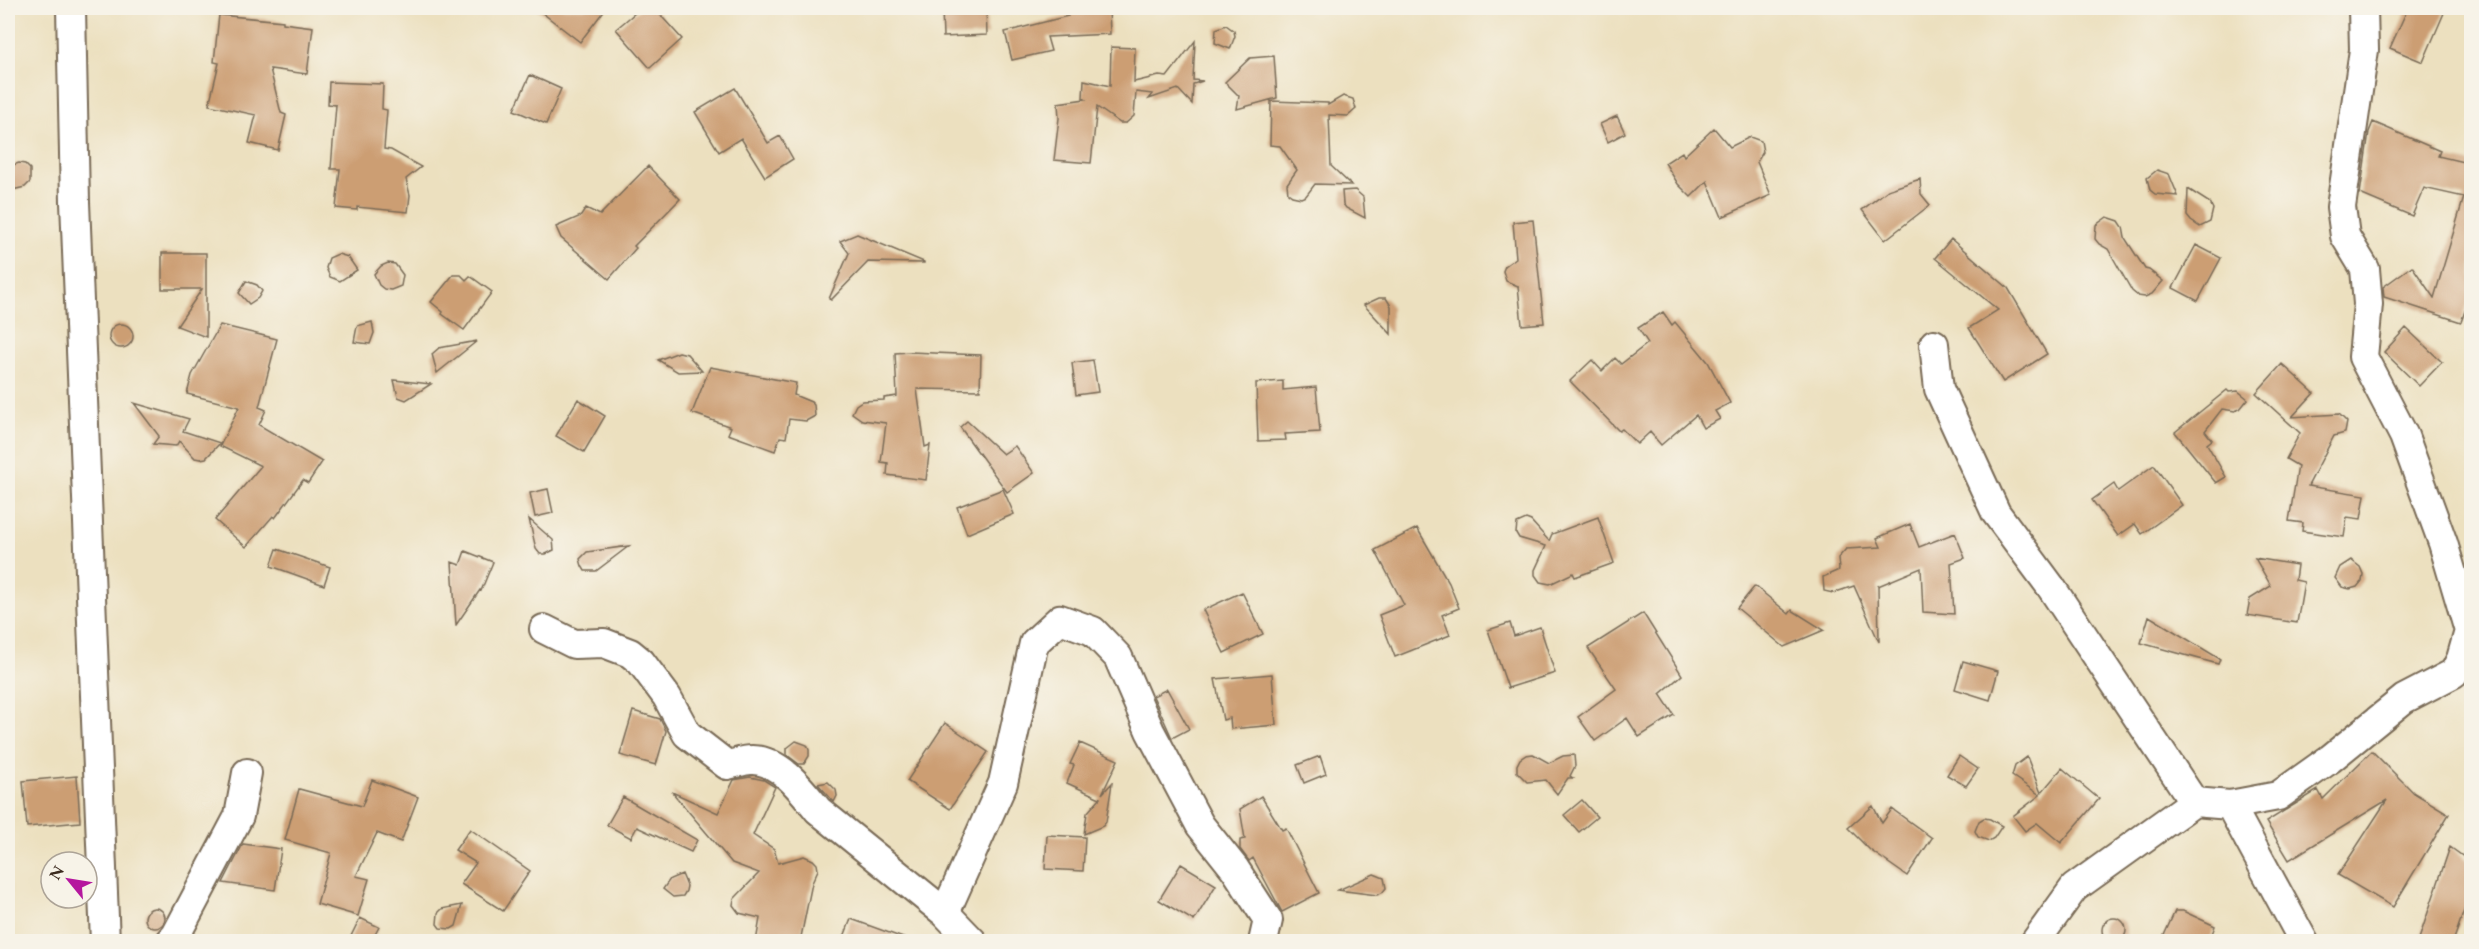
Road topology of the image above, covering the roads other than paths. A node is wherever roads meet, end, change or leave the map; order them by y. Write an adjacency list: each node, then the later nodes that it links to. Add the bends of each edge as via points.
1 (71, 8): 9 (street, via 75,202)
2 (2362, 8): 7 (street, via 2364,50 2341,207 2345,236 2365,269 2368,304 2363,357 2404,436 2444,543 2469,631 2454,673 2404,699 2278,796)
3 (1934, 344): 6 (street, via 1940,389 1996,513 2051,587)
4 (544, 629): 8 (street, via 574,644 604,643 630,653 667,697 687,734 727,765 751,760 773,765 802,789 818,810)
5 (247, 773): 10 (street, via 239,816)
6 (2194, 801): 7 (street); 13 (street, via 2074,888)
7 (2230, 805): 14 (street)
8 (945, 914): 11 (street); 12 (street, via 1003,783 1034,643 1060,619 1093,631 1118,657 1150,731 1200,825 1268,920)
9 (105, 942)
10 (170, 942)
11 (973, 942)
12 (1263, 942)
13 (2035, 942)
14 (2304, 942)

